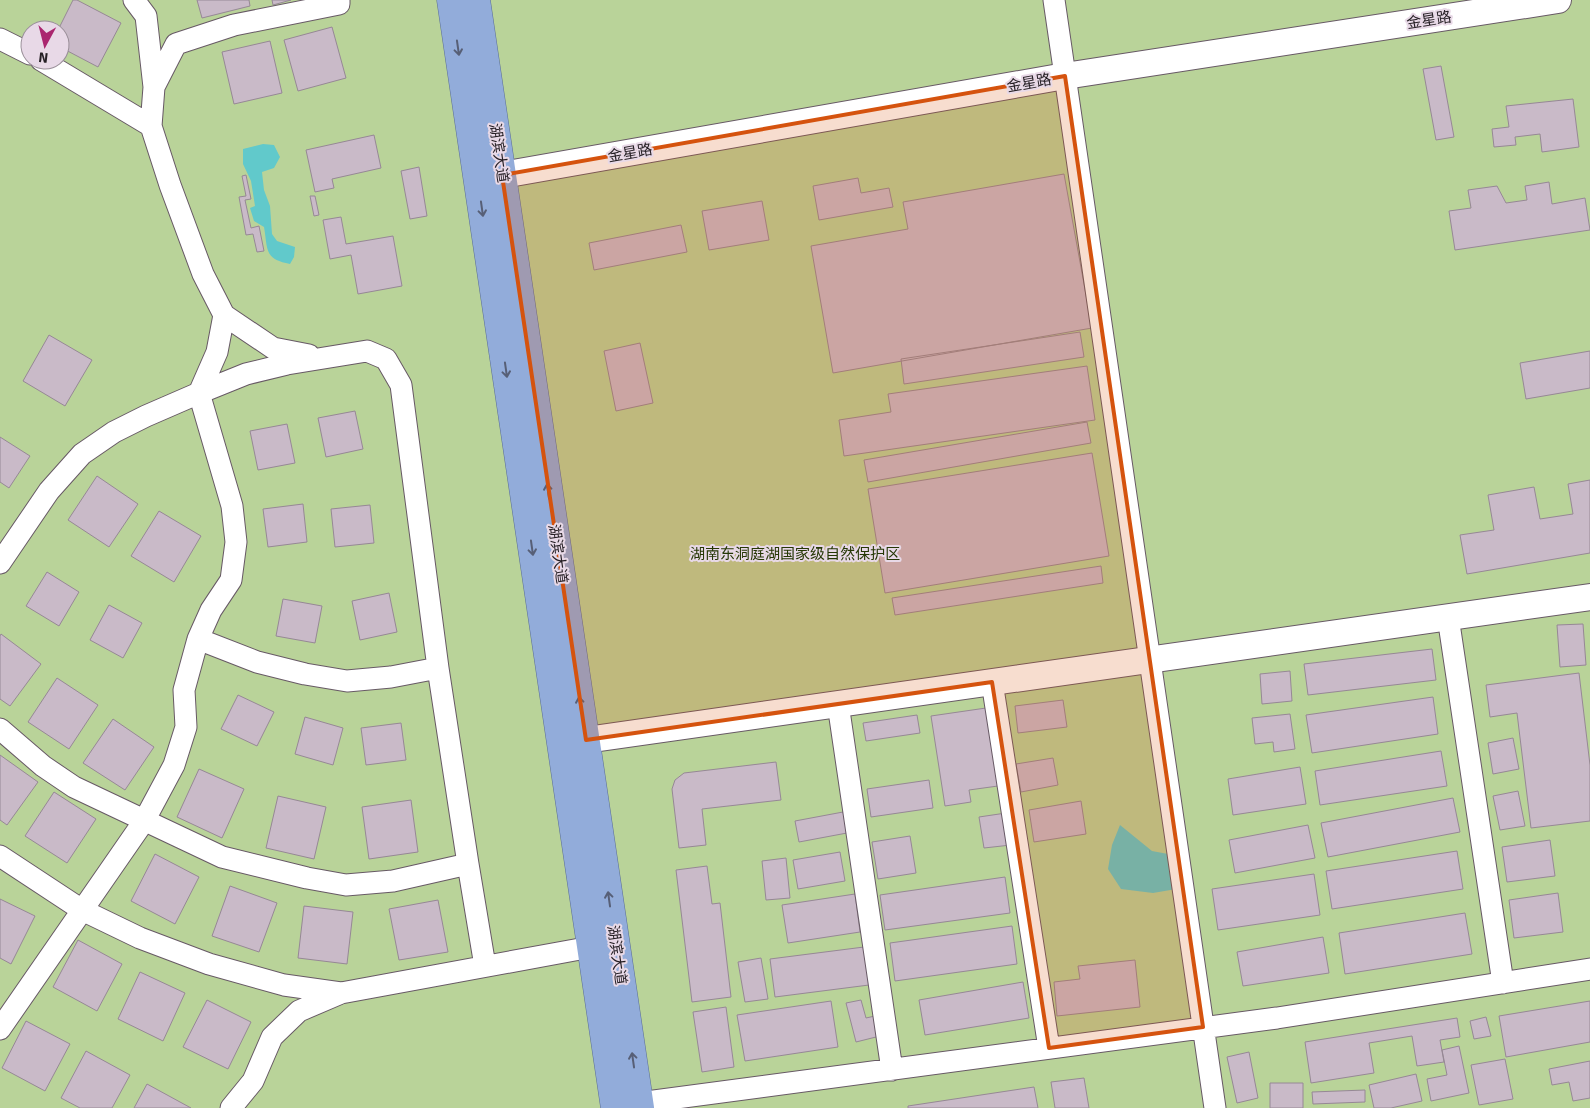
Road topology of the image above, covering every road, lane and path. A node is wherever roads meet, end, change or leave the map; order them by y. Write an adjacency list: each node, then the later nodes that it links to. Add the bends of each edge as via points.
1 (134, 0): 11 (street, via 146,16)
2 (339, 0): 11 (street, via 339,4 234,25 176,44)
3 (451, 0): 31 (highway, 湖滨大道, one-way to 31)
4 (476, 0): 13 (highway, 湖滨大道)
5 (1054, 0): 10 (street)
6 (1558, 0): 10 (street, 金星路)
7 (0, 39): 8 (street)
8 (20, 49)
9 (58, 70): 12 (street)
10 (1065, 76): 13 (street, 金星路); 21 (street)
11 (154, 87): 12 (street)
12 (151, 126): 14 (street, via 203,274)
13 (502, 175): 26 (highway, 湖滨大道, one-way to 13)
14 (224, 314): 15 (street, via 273,348); 16 (street, via 217,352)
15 (324, 358): 16 (street, via 246,374); 22 (street, via 367,351 386,359 401,385)
16 (199, 393): 17 (street, via 122,428 82,454 49,491); 20 (street, via 232,506 236,542 231,580 210,610)
17 (0, 564)
18 (1590, 597): 19 (street)
19 (1448, 617): 21 (street); 34 (street)
20 (198, 639): 22 (street, via 257,662 347,681); 27 (street, via 184,690 186,727 174,765)
21 (1150, 660): 23 (street); 36 (street)
22 (438, 668): 29 (street)
23 (992, 682): 24 (street); 38 (street)
24 (838, 704): 26 (street); 39 (street)
25 (0, 730): 27 (street, via 74,787)
26 (586, 740): 40 (highway, 湖滨大道, one-way to 26)
27 (144, 821): 29 (street, via 222,857 346,885 393,881); 30 (street)
28 (0, 856): 30 (street)
29 (468, 864): 32 (street)
30 (82, 910): 35 (street, via 140,938 209,964 284,985); 37 (street)
31 (591, 947): 32 (street); 40 (highway, 湖滨大道)
32 (486, 966): 35 (street)
33 (1590, 969): 34 (street)
34 (1503, 983): 36 (street)
35 (341, 993): 41 (street, via 299,1011 272,1037 253,1080)
36 (1203, 1028): 38 (street); 42 (street)
37 (0, 1029)
38 (1049, 1048): 39 (street)
39 (892, 1070): 40 (street)
40 (631, 1106)
41 (231, 1108)
42 (1215, 1108)

